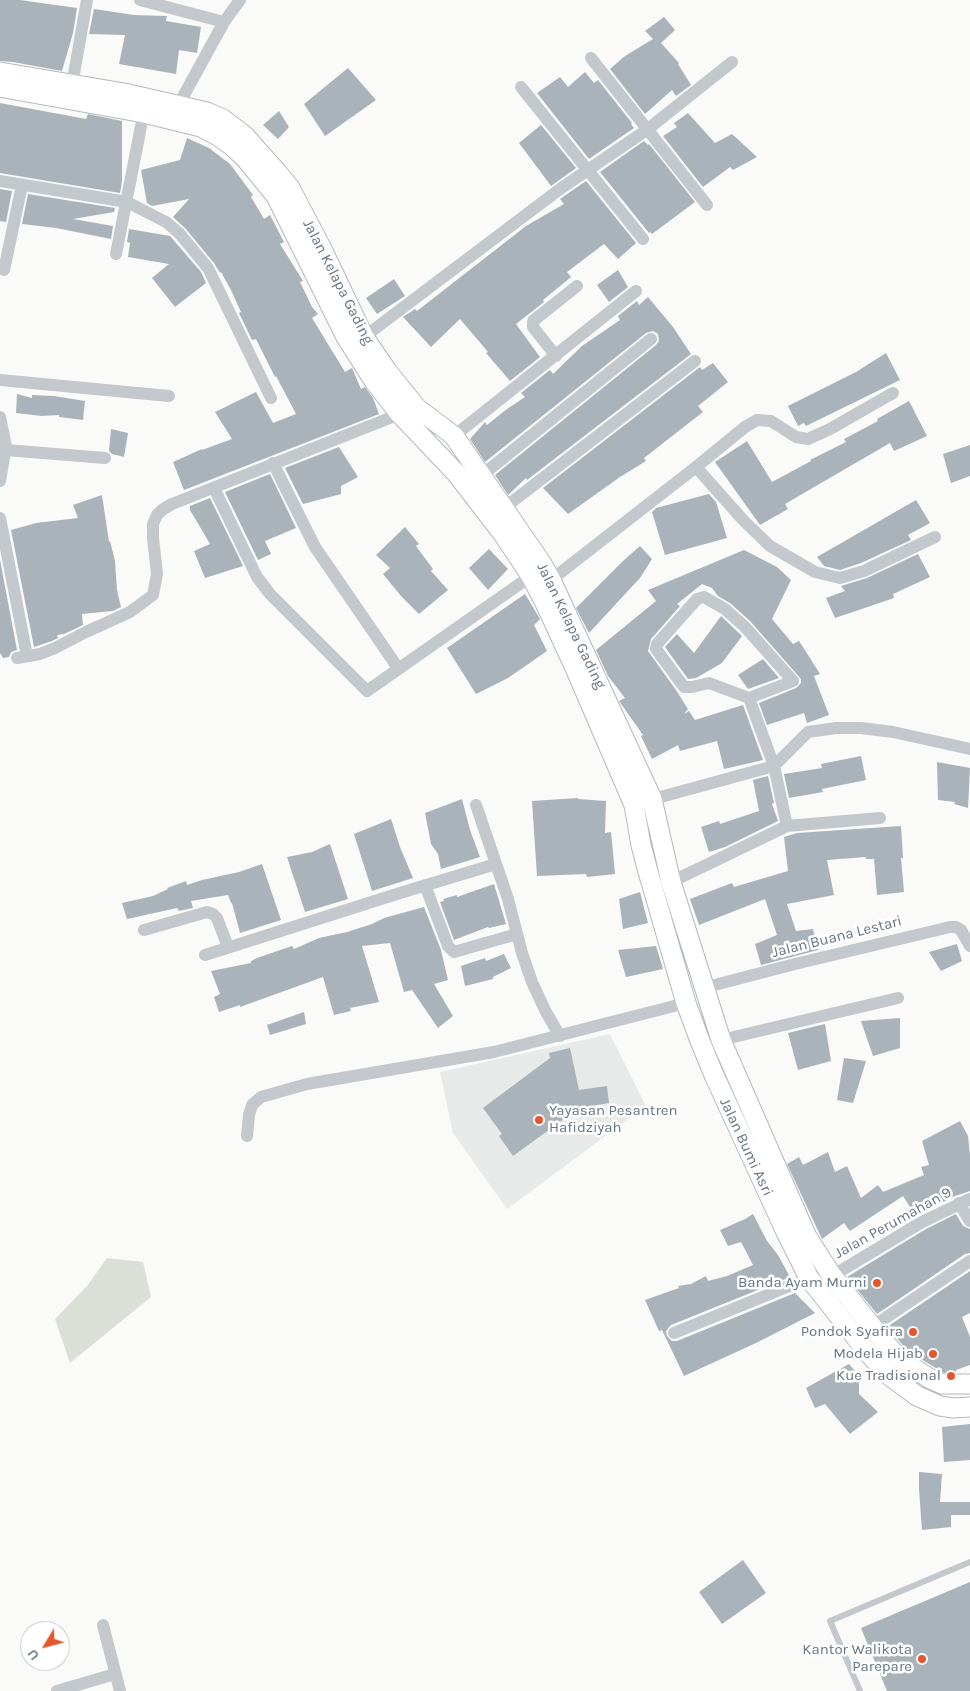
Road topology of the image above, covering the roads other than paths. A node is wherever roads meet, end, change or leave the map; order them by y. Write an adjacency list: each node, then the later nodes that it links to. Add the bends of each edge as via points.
1 (87, 0): 11 (street)
2 (140, 0): 4 (street)
3 (240, 0): 5 (street)
4 (158, 2): 5 (street)
5 (224, 22): 12 (street)
6 (591, 58): 14 (street)
7 (732, 62): 14 (street)
8 (0, 72): 11 (street, Jalan Kelapa Gading)
9 (0, 87): 11 (street, Jalan Kelapa Gading)
10 (520, 87): 15 (street)
11 (71, 91): 13 (street, Jalan Kelapa Gading)
12 (179, 104): 13 (street, Jalan Kelapa Gading); 18 (street, Jalan Kelapa Gading, via 223,119 244,135 278,172)
13 (145, 106): 18 (street, Jalan Kelapa Gading, via 218,136); 19 (street)
14 (648, 129): 15 (street); 20 (street)
15 (587, 170): 21 (street); 26 (street)
16 (0, 181): 17 (street)
17 (22, 185): 19 (street); 23 (street)
18 (283, 192): 26 (street, Jalan Kelapa Gading, via 323,251); 34 (street, Jalan Kelapa Gading, via 346,337 374,380)
19 (127, 202): 22 (street); 33 (street, via 166,222 208,268)
20 (707, 204)
21 (644, 239)
22 (116, 254)
23 (4, 270)
24 (577, 286): 28 (street, via 533,321 533,327)
25 (636, 292): 28 (street)
26 (364, 337): 34 (street, Jalan Kelapa Gading)
27 (651, 339): 41 (street)
28 (556, 356): 36 (street)
29 (695, 360): 44 (street)
30 (0, 380): 32 (street)
31 (894, 393): 40 (street, via 808,439 796,437 771,421 757,420)
32 (169, 396)
33 (271, 398)
34 (409, 411): 36 (street, Jalan Kelapa Gading); 39 (street); 47 (street, Jalan Kelapa Gading)
35 (0, 417): 37 (street)
36 (454, 436): 41 (street, Jalan Kelapa Gading)
37 (6, 450): 38 (street); 42 (street)
38 (105, 458)
39 (273, 464): 43 (street); 49 (street, via 315,547)
40 (696, 467): 46 (street, via 770,546 815,572 840,578 864,571); 48 (street)
41 (481, 476): 44 (street, Jalan Kelapa Gading)
42 (0, 481)
43 (214, 488): 45 (street, via 172,504 157,515 153,538 156,580 153,595 146,602 55,648 22,657); 49 (street, via 257,577 367,691)
44 (504, 508): 48 (street, Jalan Kelapa Gading)
45 (0, 518)
46 (936, 537)
47 (531, 576): 49 (street); 55 (street, Jalan Kelapa Gading)
48 (551, 580): 53 (street, Jalan Kelapa Gading)
49 (398, 668)
50 (749, 698): 50 (street, via 793,681 724,608 704,597 697,599 657,644 656,650 684,687 709,683); 52 (street)
51 (970, 749): 52 (street, via 893,732 836,728 808,732)
52 (774, 766): 53 (street); 57 (street)
53 (652, 799): 55 (street); 59 (street, Jalan Bumi Asri)
54 (476, 805): 58 (street)
55 (634, 805): 68 (street, Jalan Bumi Asri, via 641,845)
56 (880, 818): 57 (street)
57 (787, 826): 59 (street)
58 (496, 864): 60 (street); 62 (street)
59 (671, 882): 66 (street, Jalan Bumi Asri)
60 (425, 885): 62 (street, via 448,946 454,952); 64 (street)
61 (144, 930): 64 (street, via 207,912 217,918)
62 (517, 934): 69 (street, via 532,982)
63 (970, 946): 66 (street, Jalan Buana Lestari, via 960,930 950,927)
64 (228, 947): 65 (street)
65 (205, 955)
66 (703, 988): 70 (street, Jalan Bumi Asri)
67 (898, 998): 70 (street)
68 (686, 1003): 69 (street); 74 (street, Jalan Bumi Asri, via 714,1076)
69 (560, 1036): 71 (street, via 494,1052 307,1084 261,1097 252,1105)
70 (721, 1040): 74 (street, Jalan Bumi Asri)
71 (247, 1136)
72 (965, 1201): 73 (street); 76 (street, Jalan Perumahan 9, via 922,1222)
73 (970, 1221)
74 (792, 1226): 76 (street, Jalan Bumi Asri); 77 (street, Jalan Bumi Asri)
75 (970, 1261): 78 (street)
76 (832, 1276): 78 (street, Jalan Bumi Asri)
77 (810, 1278): 79 (street); 81 (street, Jalan Bumi Asri, via 868,1354 890,1376 916,1396 940,1406)
78 (872, 1327): 80 (street, Jalan Bumi Asri, via 901,1360 929,1378 942,1384)
79 (674, 1333)
80 (970, 1384)
81 (970, 1407)
82 (970, 1562): 87 (lane, via 830,1621)
83 (103, 1625): 84 (street)
84 (115, 1674): 85 (street); 86 (street)
85 (57, 1691)
86 (120, 1691)
87 (860, 1691)

